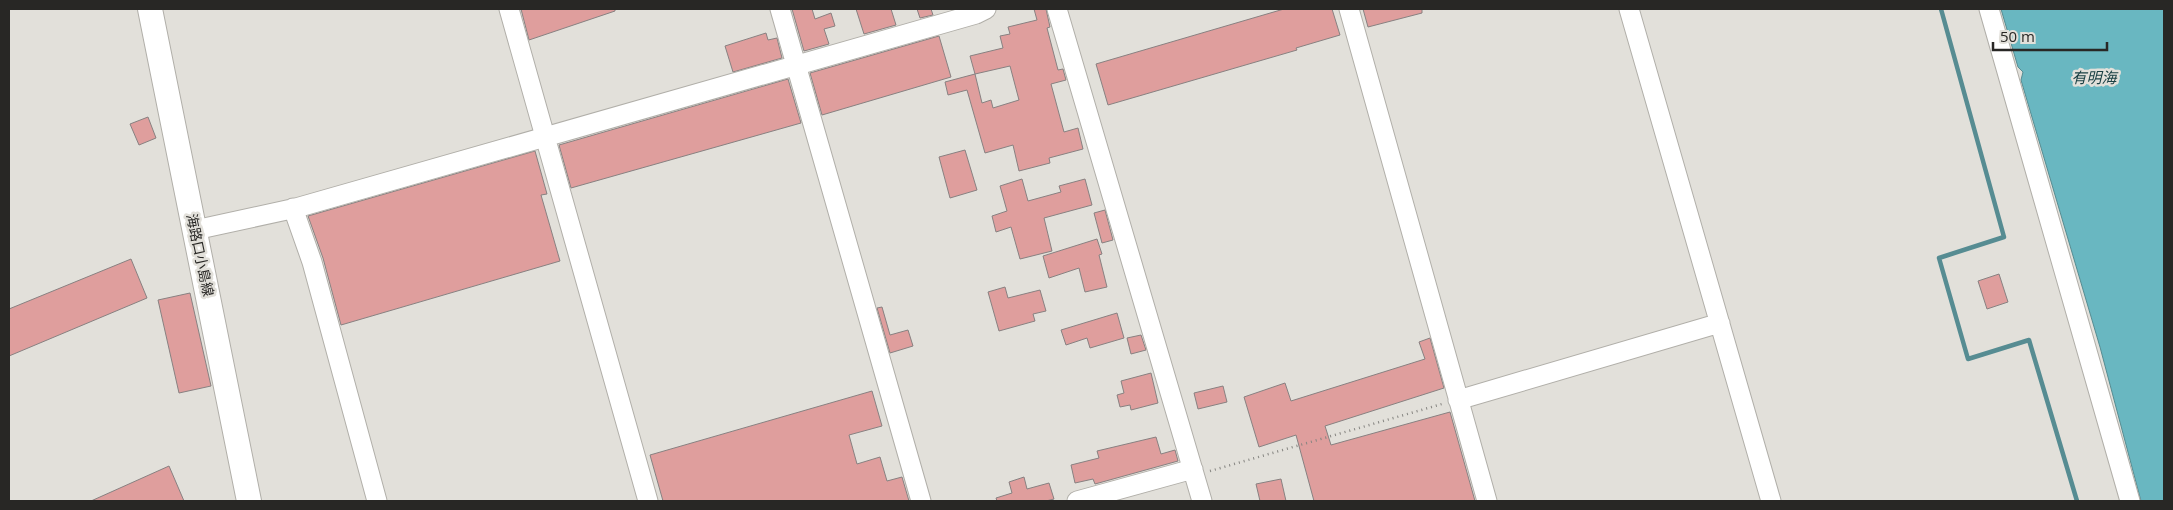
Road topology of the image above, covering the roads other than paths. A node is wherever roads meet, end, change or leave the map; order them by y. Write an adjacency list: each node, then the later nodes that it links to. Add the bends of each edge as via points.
1 (150, 9): 12 (main road, 海路口小島線)
2 (508, 9): 10 (street)
3 (780, 9): 9 (street)
4 (986, 9): 9 (street)
5 (1059, 9): 15 (street)
6 (1349, 9): 14 (street)
7 (1629, 9): 13 (street)
8 (1989, 9): 24 (street)
9 (797, 65): 10 (street); 19 (street)
10 (546, 136): 11 (street); 18 (street)
11 (293, 208): 12 (street); 17 (street, via 317,281)
12 (195, 230): 16 (main road, 海路口小島線)
13 (1720, 323): 14 (street); 23 (street)
14 (1458, 400): 22 (street)
15 (1194, 472): 20 (street); 21 (street)
16 (249, 501)
17 (377, 501)
18 (648, 501)
19 (921, 501)
20 (1077, 501)
21 (1202, 501)
22 (1488, 501)
23 (1770, 501)
24 (2130, 501)

